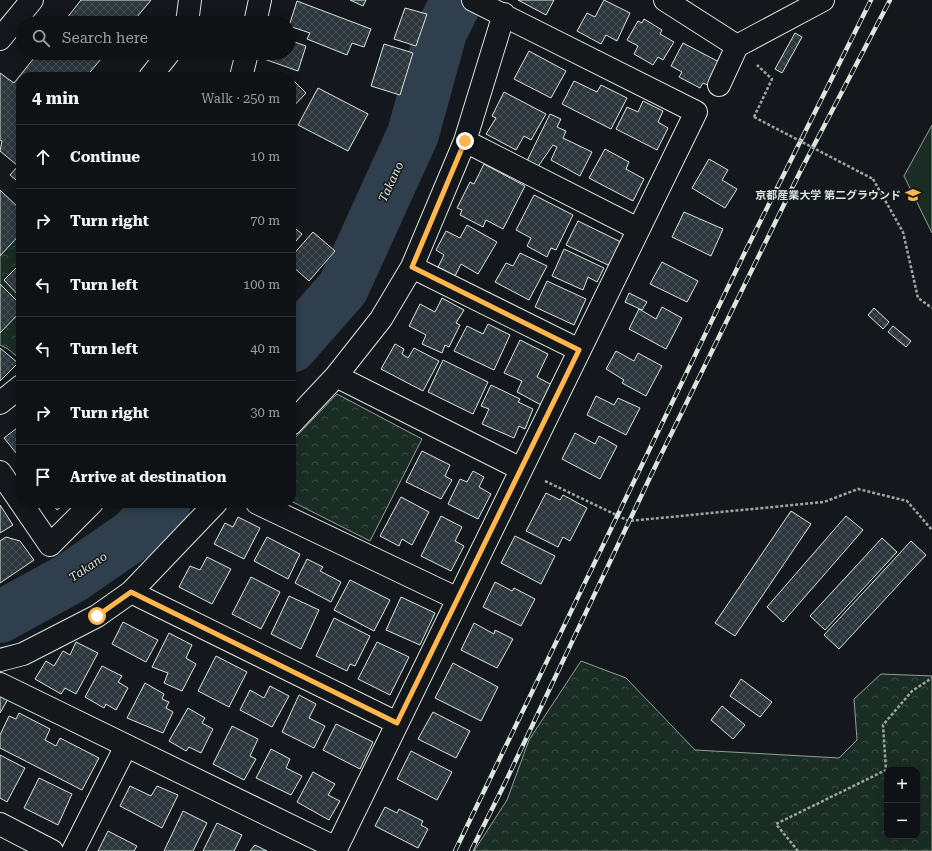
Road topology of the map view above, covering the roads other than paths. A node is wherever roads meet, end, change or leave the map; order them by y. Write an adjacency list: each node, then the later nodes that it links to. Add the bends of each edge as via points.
1 (32, 0): 8 (street)
2 (190, 0): 9 (street)
3 (260, 0): 10 (street)
4 (665, 0): 13 (street)
5 (823, 0): 13 (street)
6 (479, 3): 7 (street)
7 (504, 14): 19 (street); 20 (street, via 696,112)
8 (19, 16)
9 (189, 16)
10 (257, 16)
11 (16, 20): 12 (street)
12 (0, 39)
13 (737, 46): 18 (street)
14 (163, 60): 16 (street)
15 (245, 60): 17 (street)
16 (154, 72)
17 (242, 72)
18 (718, 85)
19 (465, 141): 20 (street); 21 (street)
20 (638, 229): 22 (street)
21 (412, 267): 22 (street); 23 (street, via 382,319)
22 (579, 350): 27 (street)
23 (336, 376): 26 (street); 27 (street)
24 (16, 390): 25 (street)
25 (0, 403)
26 (296, 419)
27 (521, 469): 35 (street)
28 (0, 472): 29 (street)
29 (16, 495)
30 (25, 508): 31 (street, via 50,545)
31 (87, 508)
32 (211, 508): 34 (street)
33 (267, 508): 35 (street)
34 (131, 592): 36 (street, via 97,616 23,654); 38 (street)
35 (458, 599): 38 (street)
36 (0, 660)
37 (0, 684): 39 (street)
38 (397, 723): 41 (street)
39 (126, 746): 41 (street); 43 (street)
40 (0, 824): 42 (street)
41 (335, 850)
42 (52, 851)
43 (73, 851)

